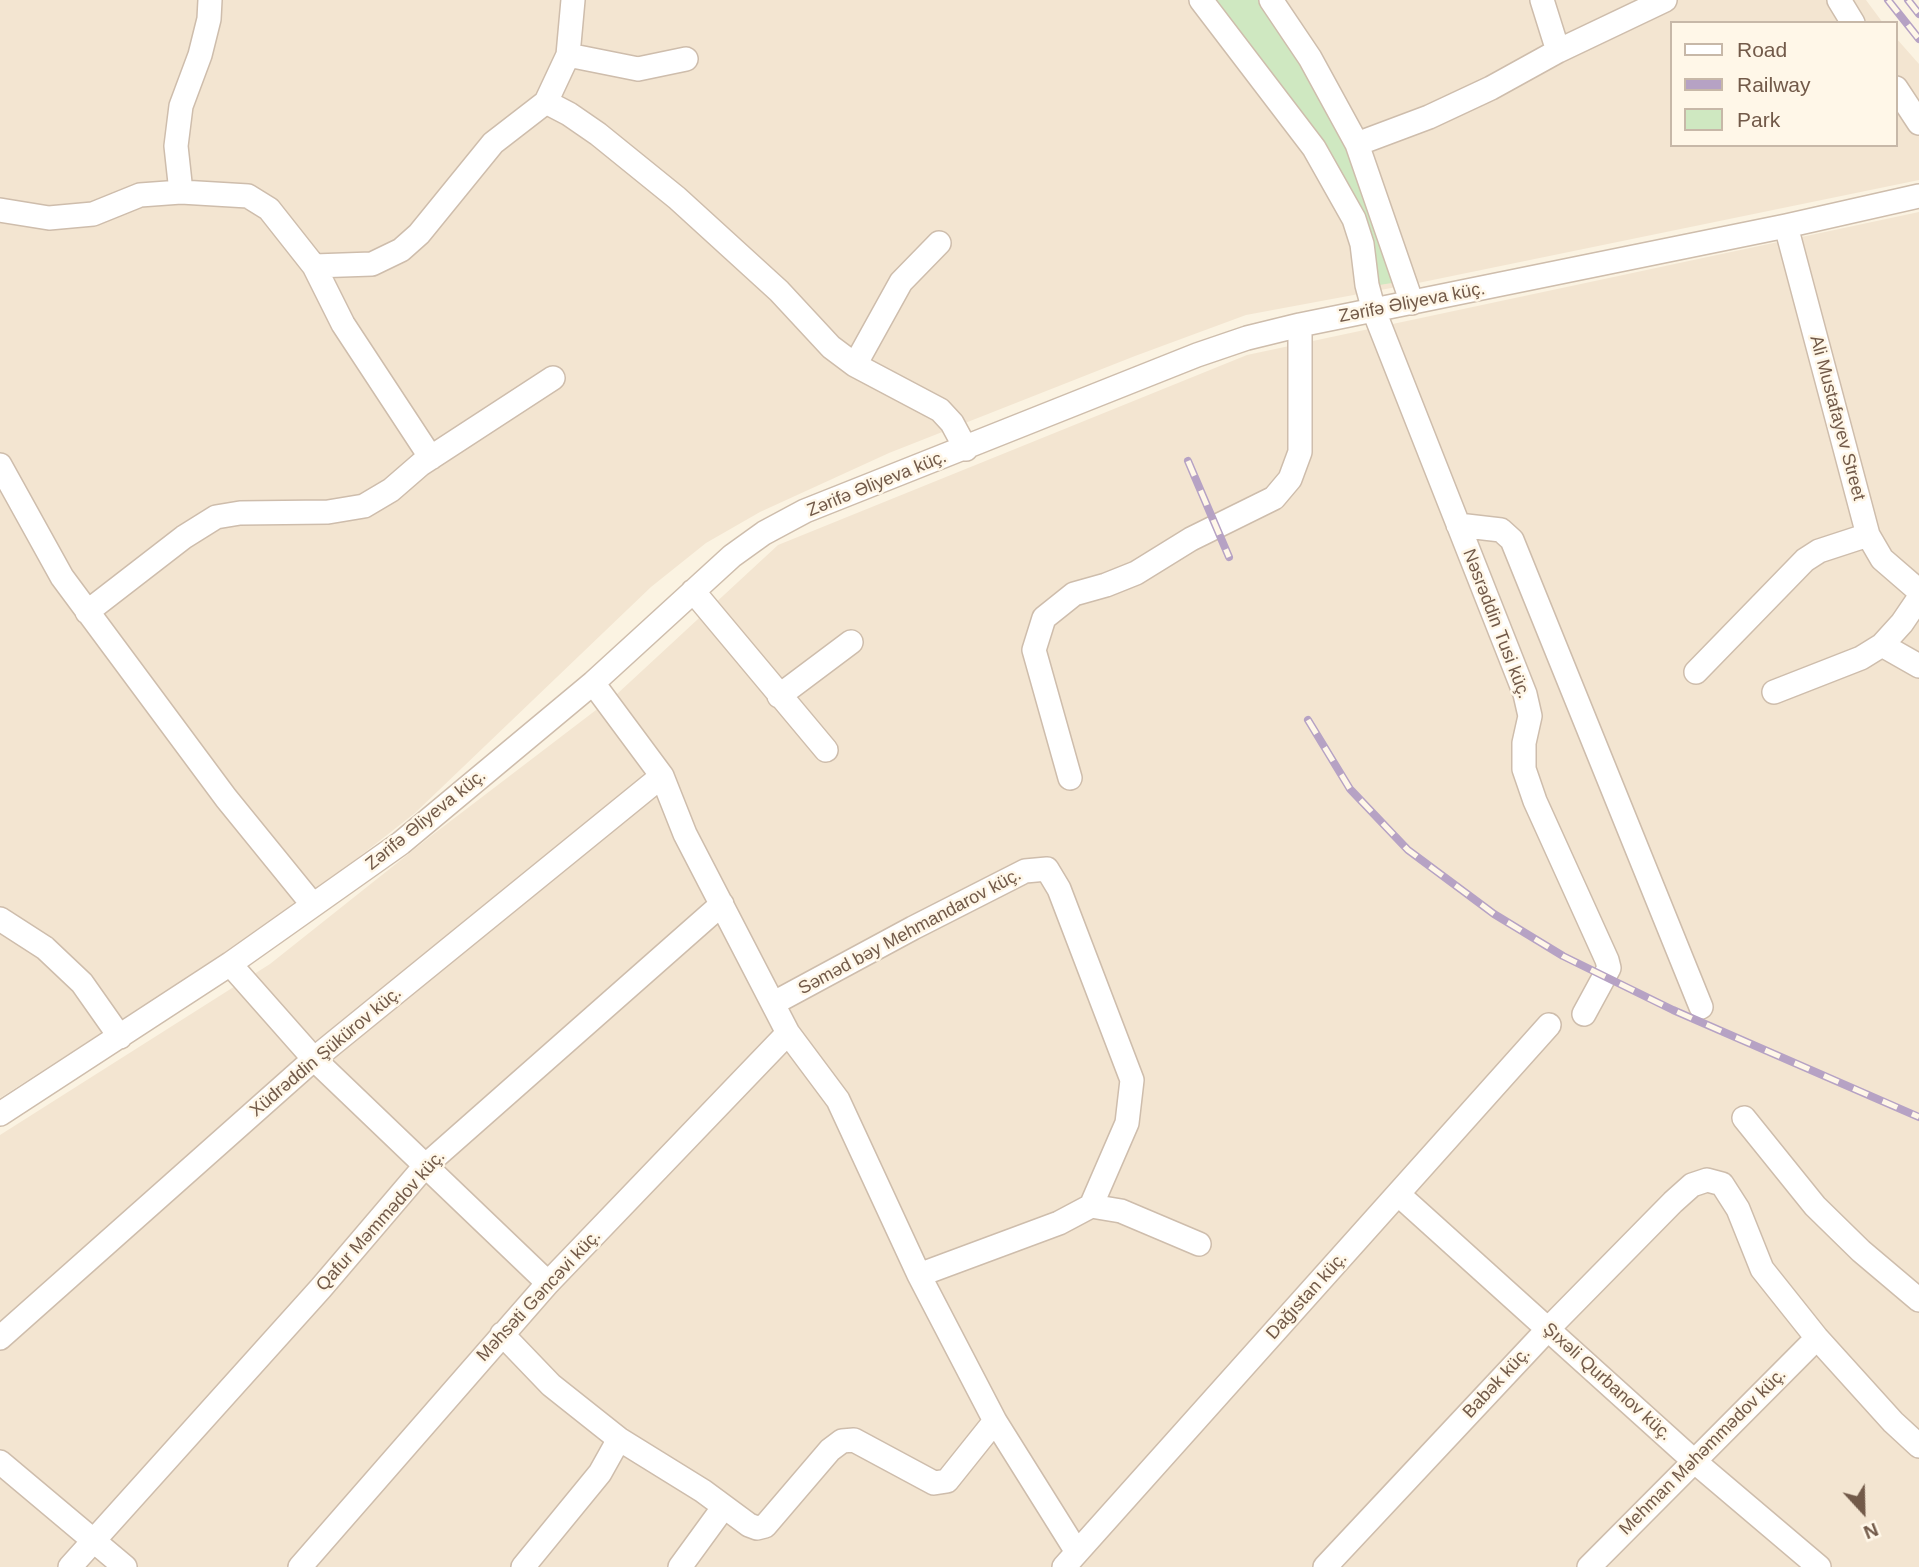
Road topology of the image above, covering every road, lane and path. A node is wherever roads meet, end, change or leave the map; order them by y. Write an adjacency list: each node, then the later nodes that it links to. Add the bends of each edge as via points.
1 (210, 0): 16 (street, via 200,55 181,106 176,146)
2 (573, 0): 10 (street)
3 (1201, 0): 23 (street, Nəsrəddin Tusi küç., via 1314,148 1354,219)
4 (1271, 0): 15 (street, via 1310,58)
5 (1542, 0): 9 (street)
6 (1665, 0): 9 (street)
7 (1839, 0): 8 (street)
8 (1852, 21)
9 (1558, 51): 15 (street, via 1429,117)
10 (568, 55): 11 (street, via 638,69); 13 (street)
11 (686, 59)
12 (1898, 91): 14 (street)
13 (546, 102): 21 (street, via 493,144 401,250 372,264); 25 (street, via 598,134 677,198)
14 (1919, 122)
15 (1357, 144): 22 (street)
16 (181, 192): 18 (street, via 140,195 93,214 49,218); 21 (street, via 248,196 270,209)
17 (1919, 196): 19 (street, Zərifə Əliyeva küç.)
18 (0, 210)
19 (1786, 226): 22 (street, Zərifə Əliyeva küç.); 31 (street, Ali Mustafayev Street)
20 (939, 243): 25 (street, via 901,282)
21 (314, 266): 28 (street, via 343,324)
22 (1412, 303): 23 (street, Zərifə Əliyeva küç.)
23 (1374, 311): 24 (street, Zərifə Əliyeva küç.); 30 (street, Nəsrəddin Tusi küç.)
24 (1300, 325): 27 (street, Zərifə Əliyeva küç., via 1197,355); 45 (street, via 1300,452 1290,479 1274,498 1191,539 1136,573 1074,594 1044,618 1034,650)
25 (855, 365): 27 (street, via 940,410)
26 (553, 378): 28 (street)
27 (966, 449): 32 (street, Zərifə Əliyeva küç., via 795,517 732,555)
28 (431, 458): 35 (street, via 364,506 216,517)
29 (0, 465): 35 (street, via 62,577)
30 (1458, 525): 51 (street, via 1501,530 1511,540); 52 (street, Nəsrəddin Tusi küç., via 1525,694 1530,716 1524,769 1607,960 1609,968)
31 (1868, 535): 33 (street, Ali Mustafayev Street, via 1882,559); 39 (street, via 1805,560)
32 (693, 591): 40 (street, Zərifə Əliyeva küç.); 42 (street)
33 (1919, 591)
34 (1919, 598): 37 (street)
35 (88, 612): 47 (street, via 226,798)
36 (851, 642): 42 (street)
37 (1882, 645): 38 (street); 41 (street, via 1861,658)
38 (1919, 666)
39 (1696, 672)
40 (593, 683): 44 (street); 47 (street, Zərifə Əliyeva küç., via 401,843)
41 (1774, 692)
42 (779, 696): 43 (street)
43 (825, 750)
44 (662, 776): 46 (street, via 685,834); 56 (street, Xüdrəddin Şükürov küç.)
45 (1070, 778)
46 (722, 904): 50 (street); 59 (street, Qafur Məmmədov küç.)
47 (313, 905): 49 (street, Zərifə Əliyeva küç.)
48 (0, 919): 55 (street, via 45,948 82,984)
49 (230, 964): 55 (street, Zərifə Əliyeva küç.); 56 (street)
50 (774, 1003): 54 (street); 61 (street, Səməd bəy Mehmandarov küç., via 1025,871 1047,869 1132,1080 1127,1122)
51 (1701, 1007)
52 (1584, 1014)
53 (1549, 1025): 60 (street, Dağıstan küç.)
54 (788, 1033): 63 (street, via 838,1100); 64 (street, Məhsəti Gəncəvi küç.)
55 (120, 1037): 57 (street, Zərifə Əliyeva küç.)
56 (314, 1059): 59 (street); 68 (street, Xüdrəddin Şükürov küç.)
57 (0, 1114)
58 (1744, 1118): 65 (street, via 1815,1206)
59 (425, 1166): 64 (street); 76 (street, Qafur Məmmədov küç.)
60 (1398, 1194): 66 (street, Şıxəli Qurbanov küç.); 77 (street, Dağıstan küç.)
61 (1091, 1206): 62 (street, via 1121,1211); 63 (street, via 1059,1223)
62 (1199, 1244)
63 (919, 1275): 70 (street)
64 (548, 1283): 67 (street, Məhsəti Gəncəvi küç.)
65 (1919, 1300)
66 (1549, 1328): 69 (street, Babək küç., via 1673,1202 1692,1185 1707,1180 1722,1184 1738,1209 1762,1269); 73 (street, Şıxəli Qurbanov küç.); 83 (street, Babək küç.)
67 (502, 1334): 71 (street, via 551,1385); 80 (street, Məhsəti Gəncəvi küç.)
68 (0, 1338)
69 (1817, 1338): 72 (street); 73 (street, Mehman Məhəmmədov küç.)
70 (995, 1421): 75 (street, via 947,1481 934,1483 854,1440 842,1441 765,1526 749,1525); 77 (street)
71 (619, 1439): 75 (street); 81 (street, via 600,1473)
72 (1919, 1446)
73 (1694, 1461): 84 (street, Mehman Məhəmmədov küç.); 85 (street, Şıxəli Qurbanov küç.)
74 (0, 1462): 76 (street)
75 (723, 1508): 82 (street)
76 (93, 1541): 78 (street, Qafur Məmmədov küç.); 79 (street)
77 (1071, 1560)
78 (70, 1567)
79 (125, 1567)
80 (300, 1567)
81 (523, 1567)
82 (680, 1567)
83 (1325, 1567)
84 (1589, 1567)
85 (1819, 1567)

